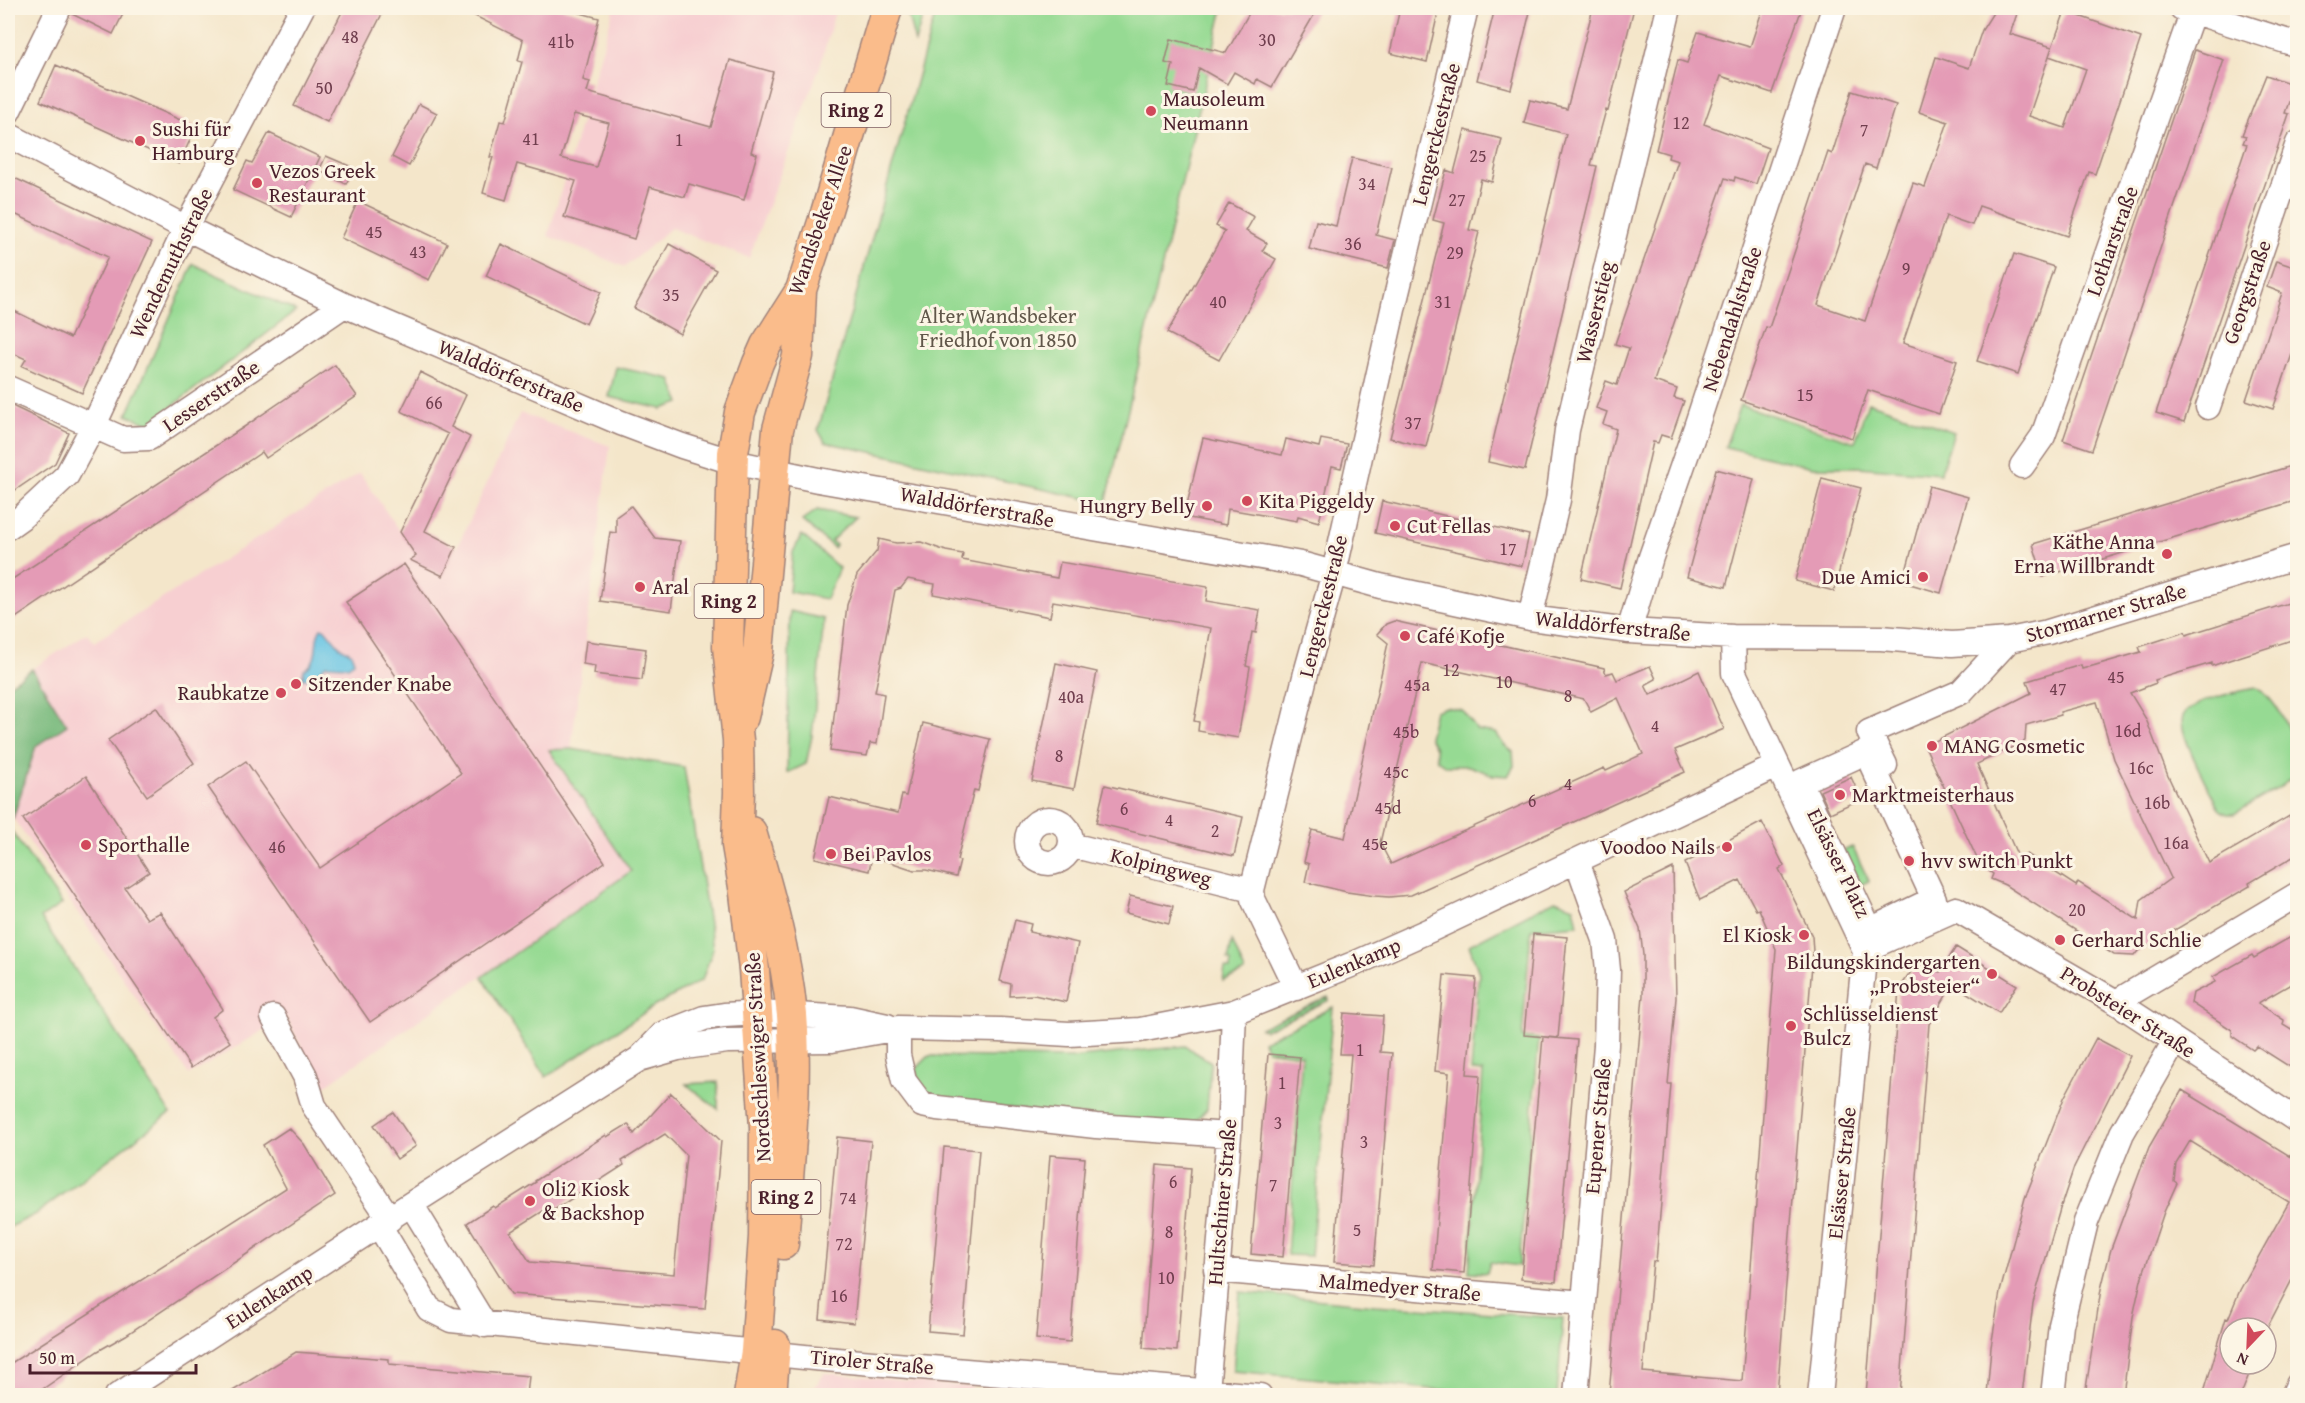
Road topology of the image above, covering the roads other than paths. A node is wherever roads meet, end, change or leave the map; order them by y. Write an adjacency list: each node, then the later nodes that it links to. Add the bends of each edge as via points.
1 (59, 8): 9 (street)
2 (302, 8): 12 (street, Wendemuthstraße)
3 (887, 8): 13 (main road, Wandsbeker Allee / Ring 2)
4 (1466, 8): 23 (street, Lengerckestraße)
5 (1669, 8): 24 (street, Wasserstieg, via 1567,430 1558,500)
6 (1834, 8): 25 (street, Nebendahlstraße)
7 (2188, 9): 8 (street); 19 (street, Lotharstraße, via 2043,436)
8 (2298, 45)
9 (8, 112)
10 (8, 135): 12 (street, Walddörferstraße)
11 (2298, 143): 16 (street, Georgstraße)
12 (186, 228): 14 (street, Walddörferstraße); 17 (street, Wendemuthstraße)
13 (801, 290): 18 (main road, Wandsbeker Allee / Ring 2, via 758,363 740,412); 20 (main road, Nordschleswiger Straße / Ring 2, via 798,356 778,429)
14 (344, 305): 17 (street, Lesserstraße, via 149,438 123,439); 18 (street, Walddörferstraße, via 621,423)
15 (8, 388): 17 (street, Lesserstraße)
16 (2208, 407)
17 (94, 425): 21 (street, via 68,475)
18 (733, 462): 20 (street, Walddörferstraße); 28 (main road, Nordschleswiger Straße / Ring 2, via 728,647)
19 (2022, 466)
20 (774, 471): 23 (street, Walddörferstraße); 28 (main road, Nordschleswiger Straße / Ring 2, via 758,652)
21 (8, 527)
22 (2298, 556): 27 (street, Stormarner Straße, via 2048,632)
23 (1334, 573): 24 (street, Walddörferstraße); 34 (street, Lengerckestraße)
24 (1530, 618): 25 (street, Walddörferstraße)
25 (1629, 631): 26 (street, Walddörferstraße)
26 (1733, 638): 27 (street, Walddörferstraße, via 1881,638 1952,645); 30 (street, via 1734,673)
27 (2009, 640): 29 (street, Stormarner Straße, via 1961,692)
28 (738, 741): 31 (main road, Nordschleswiger Straße / Ring 2)
29 (1868, 742): 29 (street, Elsässer Platz, via 1800,782 1870,930 1934,899); 36 (street)
30 (1777, 766): 33 (street, Eulenkamp); 37 (street)
31 (740, 792): 42 (main road, Nordschleswiger Straße / Ring 2, via 737,845); 43 (main road, Nordschleswiger Straße / Ring 2, via 771,898 786,969)
32 (1071, 845): 34 (street, Kolpingweg)
33 (1577, 861): 38 (street, Eulenkamp); 51 (street, Eupener Straße, via 1605,940 1608,970 1606,1045)
34 (1252, 890): 38 (street)
35 (2298, 894): 39 (street)
36 (1956, 909): 37 (street); 39 (street, Probsteier Straße)
37 (1865, 950): 61 (street, Elsässer Straße)
38 (1296, 988): 40 (street, Eulenkamp)
39 (2116, 1002): 45 (street, Probsteier Straße)
40 (1234, 1012): 44 (street, Eulenkamp, via 1140,1030 1069,1034); 47 (street, Hultschiner Straße)
41 (273, 1017): 49 (street, via 305,1076 314,1106)
42 (760, 1027): 43 (street, Eulenkamp); 48 (street, Eulenkamp, via 724,1015 663,1034 639,1059); 53 (main road, Nordschleswiger Straße / Ring 2, via 765,1127)
43 (792, 1027): 44 (street, Eulenkamp, via 850,1018); 53 (main road, Nordschleswiger Straße / Ring 2, via 794,1094)
44 (898, 1028): 47 (street, via 898,1055 904,1081 922,1105 1095,1126)
45 (2175, 1041): 46 (street, Probsteier Straße); 62 (street, via 2122,1134 2086,1221 2061,1325)
46 (2298, 1120)
47 (1229, 1135): 50 (street, Hultschiner Straße)
48 (411, 1204): 49 (street, Eulenkamp); 52 (street)
49 (384, 1222): 52 (street, Tiroler Straße, via 429,1309 451,1320); 56 (street, Eulenkamp)
50 (1216, 1270): 51 (street, Malmedyer Straße); 55 (street, Hultschiner Straße)
51 (1583, 1303): 60 (street, Eupener Straße)
52 (485, 1325): 53 (street, Tiroler Straße)
53 (765, 1352): 55 (street, Tiroler Straße); 57 (main road, Nordschleswiger Straße / Ring 2); 58 (main road, Nordschleswiger Straße / Ring 2)
54 (2298, 1385): 63 (street)
55 (1207, 1391): 59 (street, Tiroler Straße)
56 (117, 1395)
57 (749, 1395)
58 (771, 1395)
59 (1260, 1395)
60 (1576, 1395)
61 (1820, 1395)
62 (2054, 1395)
63 (2293, 1395)

